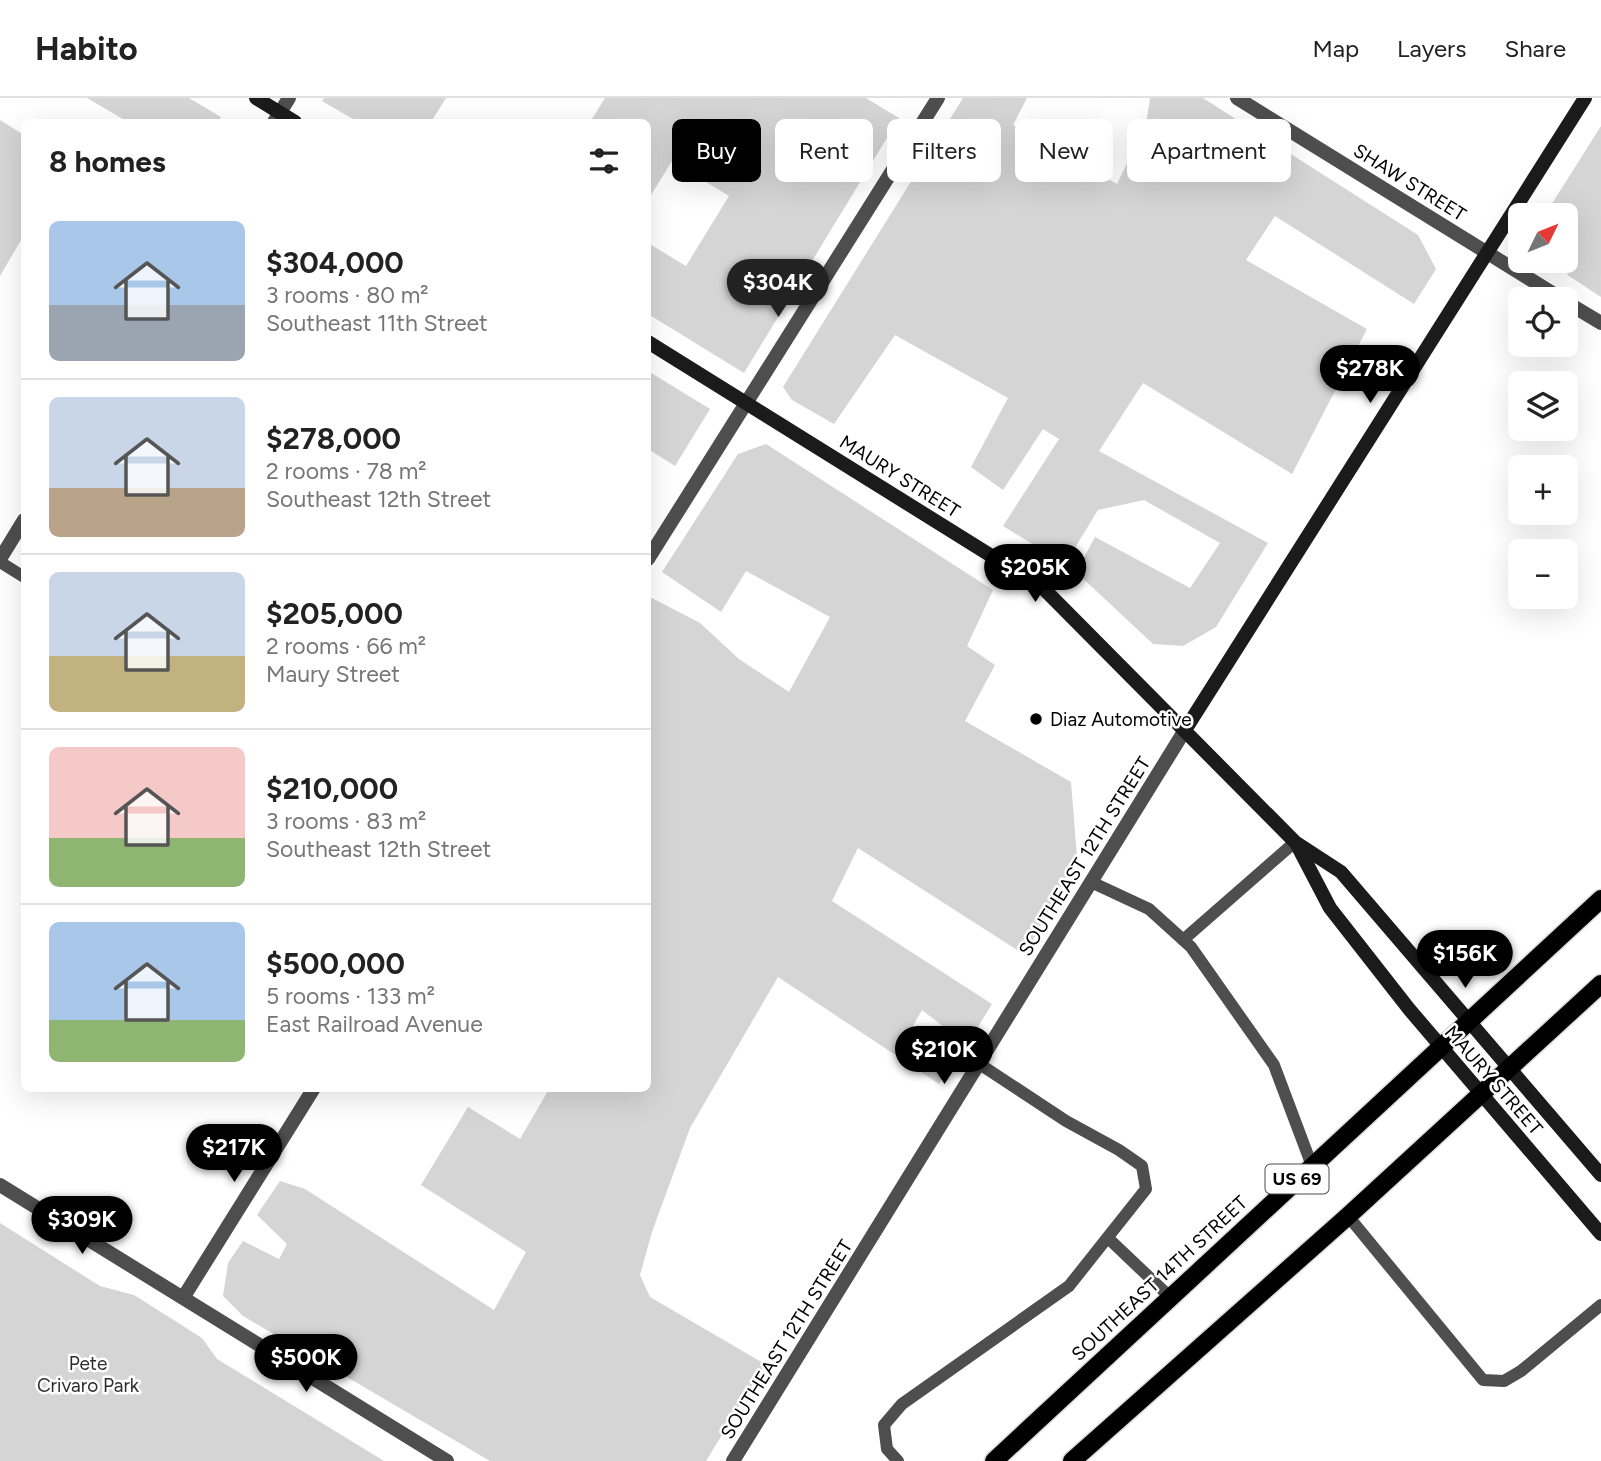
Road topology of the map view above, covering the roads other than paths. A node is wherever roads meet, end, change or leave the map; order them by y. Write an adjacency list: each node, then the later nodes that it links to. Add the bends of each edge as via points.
1 (256, 98): 6 (main road)
2 (289, 98): 6 (street)
3 (938, 98): 12 (street)
4 (1237, 98): 7 (street, SHAW STREET)
5 (1585, 98): 7 (main road, SOUTHEAST 12TH STREET)
6 (277, 118)
7 (1487, 253): 8 (street, SHAW STREET); 17 (main road, SOUTHEAST 12TH STREET)
8 (1543, 287)
9 (1578, 309): 10 (street, SHAW STREET)
10 (1601, 324)
11 (651, 344): 12 (main road, MAURY STREET)
12 (746, 403): 14 (street); 17 (main road, MAURY STREET, via 1043,588)
13 (21, 525): 15 (street)
14 (651, 554)
15 (0, 561): 16 (lane)
16 (21, 575)
17 (1185, 730): 18 (main road, MAURY STREET); 19 (street, SOUTHEAST 12TH STREET)
18 (1295, 842): 21 (lane); 23 (main road, MAURY STREET, via 1341,872); 24 (main road, MAURY STREET, via 1331,908)
19 (1091, 881): 21 (lane, via 1149,909); 25 (street, SOUTHEAST 12TH STREET)
20 (1601, 899): 23 (main road, SOUTHEAST 14TH STREET / US 69)
21 (1183, 940): 29 (lane, via 1274,1065)
22 (1601, 984): 26 (main road)
23 (1468, 1020): 24 (main road, SOUTHEAST 14TH STREET / US 69); 26 (main road, MAURY STREET)
24 (1439, 1047): 28 (main road, MAURY STREET); 29 (main road, SOUTHEAST 14TH STREET / US 69)
25 (978, 1063): 34 (lane, via 1142,1167 1146,1189); 39 (street, SOUTHEAST 12TH STREET)
26 (1509, 1069): 28 (main road); 30 (main road, MAURY STREET)
27 (312, 1092): 36 (street)
28 (1480, 1095): 32 (main road); 33 (main road, MAURY STREET)
29 (1312, 1166): 35 (main road, SOUTHEAST 14TH STREET / US 69)
30 (1601, 1175)
31 (0, 1185): 36 (street)
32 (1348, 1216): 37 (lane, via 1483,1380 1504,1381 1521,1371); 42 (main road)
33 (1601, 1234)
34 (1108, 1238): 35 (lane); 40 (lane, via 1069,1286 902,1404 884,1425 887,1448)
35 (1170, 1297): 41 (main road, SOUTHEAST 14TH STREET / US 69)
36 (183, 1298): 38 (street)
37 (1601, 1305)
38 (447, 1461)
39 (733, 1461)
40 (898, 1461)
41 (994, 1461)
42 (1072, 1461)

